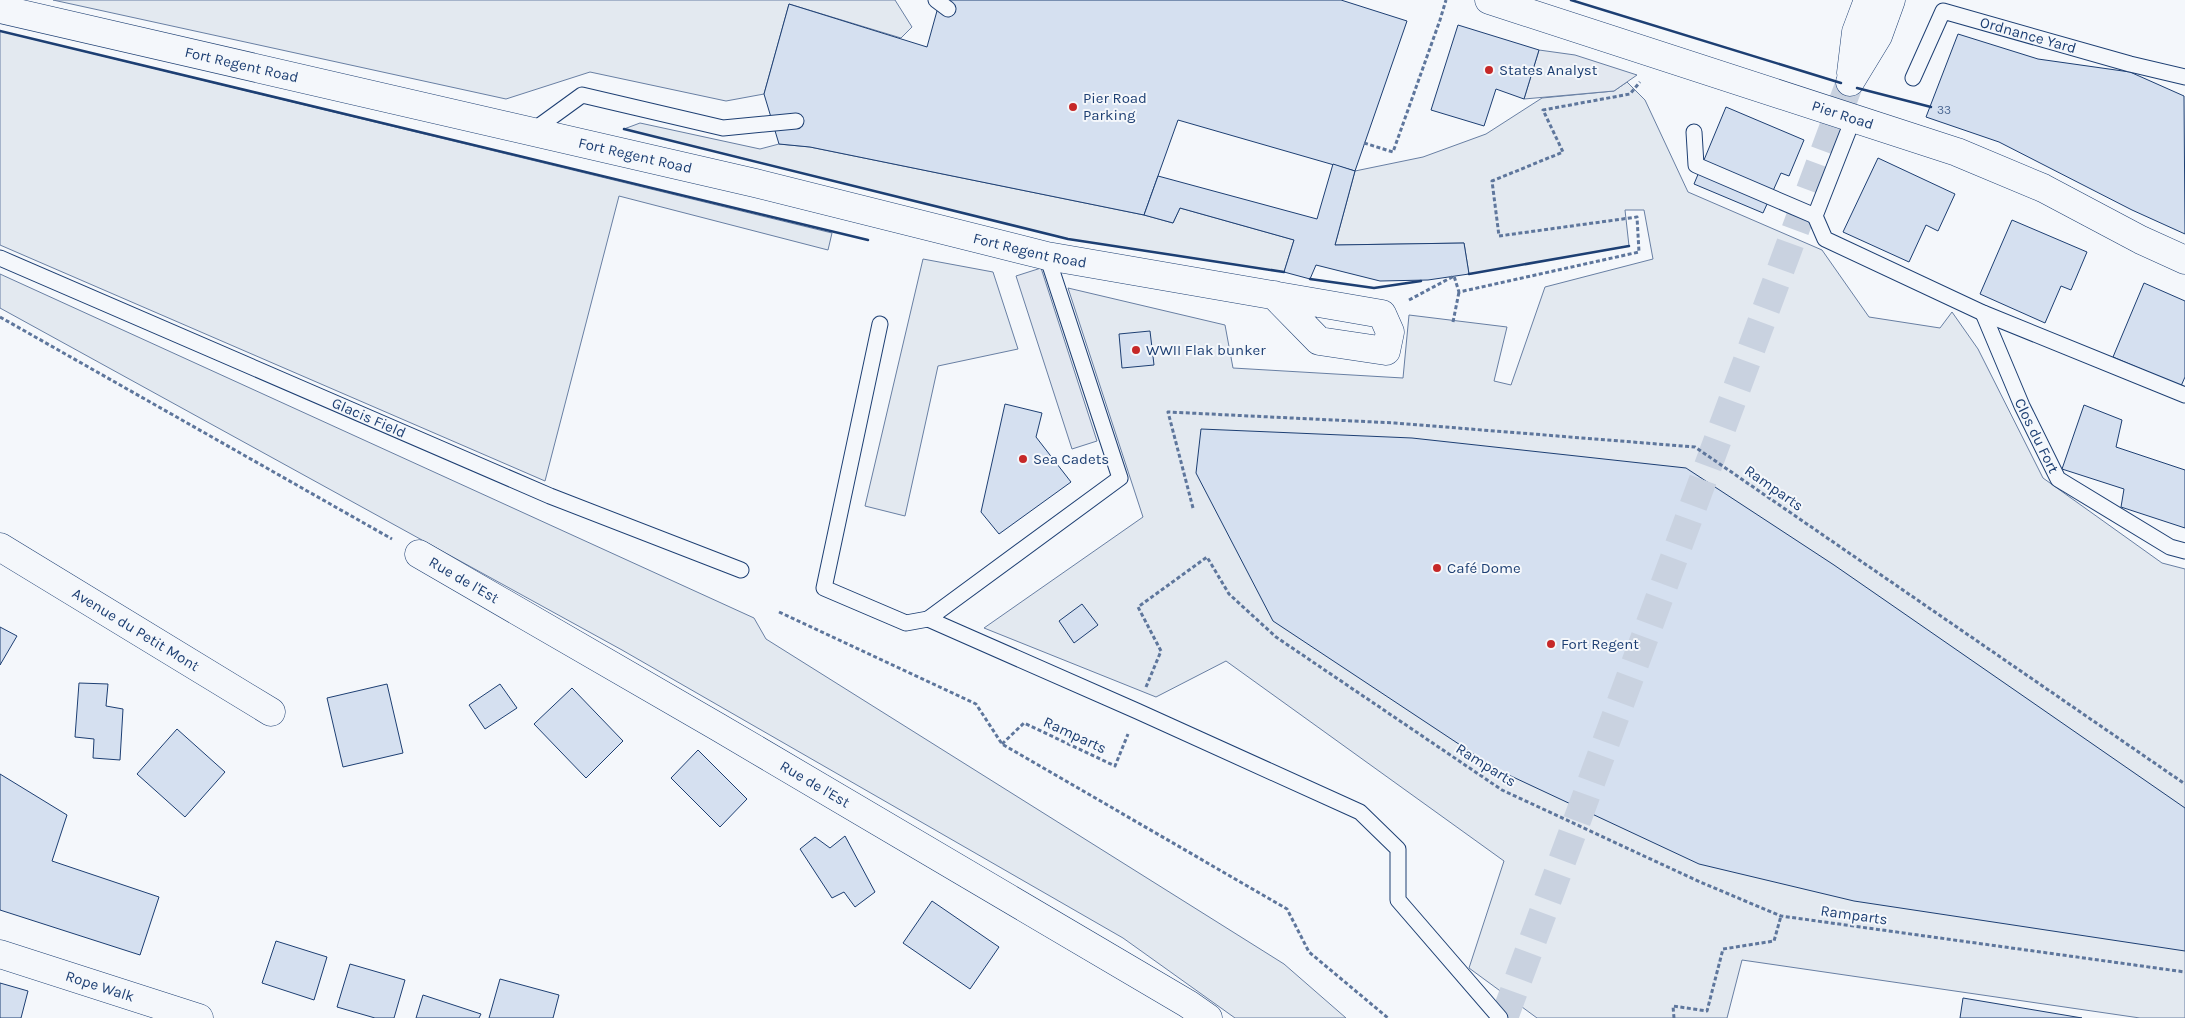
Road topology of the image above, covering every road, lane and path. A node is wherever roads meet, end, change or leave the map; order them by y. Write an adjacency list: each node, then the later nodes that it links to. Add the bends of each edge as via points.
1 (1446, 0): 13 (path, via 1393,152)
2 (1489, 0): 6 (main road, Pier Road)
3 (1868, 0): 4 (main road, via 1856,32 1850,82 1878,36)
4 (1891, 0)
5 (0, 9): 11 (main road, Fort Regent Road)
6 (1659, 56): 9 (main road, Pier Road); 18 (path, via 1630,94 1543,110 1563,152 1492,181 1499,236 1637,218 1639,252)
7 (2185, 77): 8 (lane, Ordnance Yard, via 1942,11)
8 (1914, 78)
9 (1853, 119): 14 (lane); 17 (main road, Pier Road, via 1957,152 2043,188)
10 (796, 121): 11 (lane, via 722,128 582,95)
11 (531, 132): 15 (main road, Fort Regent Road, via 755,183)
12 (1694, 132): 14 (lane, via 1696,165)
13 (1364, 143)
14 (1815, 216): 20 (lane, via 1825,239)
15 (1047, 256): 19 (main road, Fort Regent Road); 32 (lane, via 1120,478)
16 (0, 258): 30 (lane, Glacis Field, via 550,496)
17 (2185, 260)
18 (1460, 292): 21 (path, via 1454,276); 23 (path)
19 (1274, 295): 21 (main road, Fort Regent Road); 21 (main road, via 1318,341 1386,351 1390,332)
20 (1983, 313): 25 (lane); 28 (lane, Clos du Fort, via 2018,397 2058,479 2170,547)
21 (1382, 314)
22 (0, 317): 29 (path)
23 (1453, 322)
24 (880, 324): 32 (lane, via 824,588 906,623)
25 (2185, 395)
26 (1193, 508): 36 (path, Ramparts, via 1168,412 1395,422 1695,447)
27 (0, 547): 34 (main road, Avenue du Petit Mont)
28 (2185, 551)
29 (419, 554): 41 (main road, Rue de l'Est)
30 (741, 570)
31 (779, 612): 35 (path, via 976,704)
32 (928, 619): 33 (lane)
33 (1137, 710): 35 (path, Ramparts, via 1115,766 1024,724); 37 (path, Ramparts, via 1161,651 1138,606 1207,558 1229,594 1276,638 1502,790); 43 (lane, via 1360,812 1398,849 1398,900)
34 (271, 712)
35 (1002, 744): 42 (path, via 1288,909 1309,952)
36 (2185, 784)
37 (1781, 916): 39 (path, Ramparts); 44 (path, via 1774,941 1722,950 1707,1011 1674,1006)
38 (0, 954): 40 (main road, Rope Walk)
39 (2185, 972)
40 (199, 1018)
41 (1208, 1018)
42 (1388, 1018)
43 (1500, 1018)
44 (1674, 1018)

